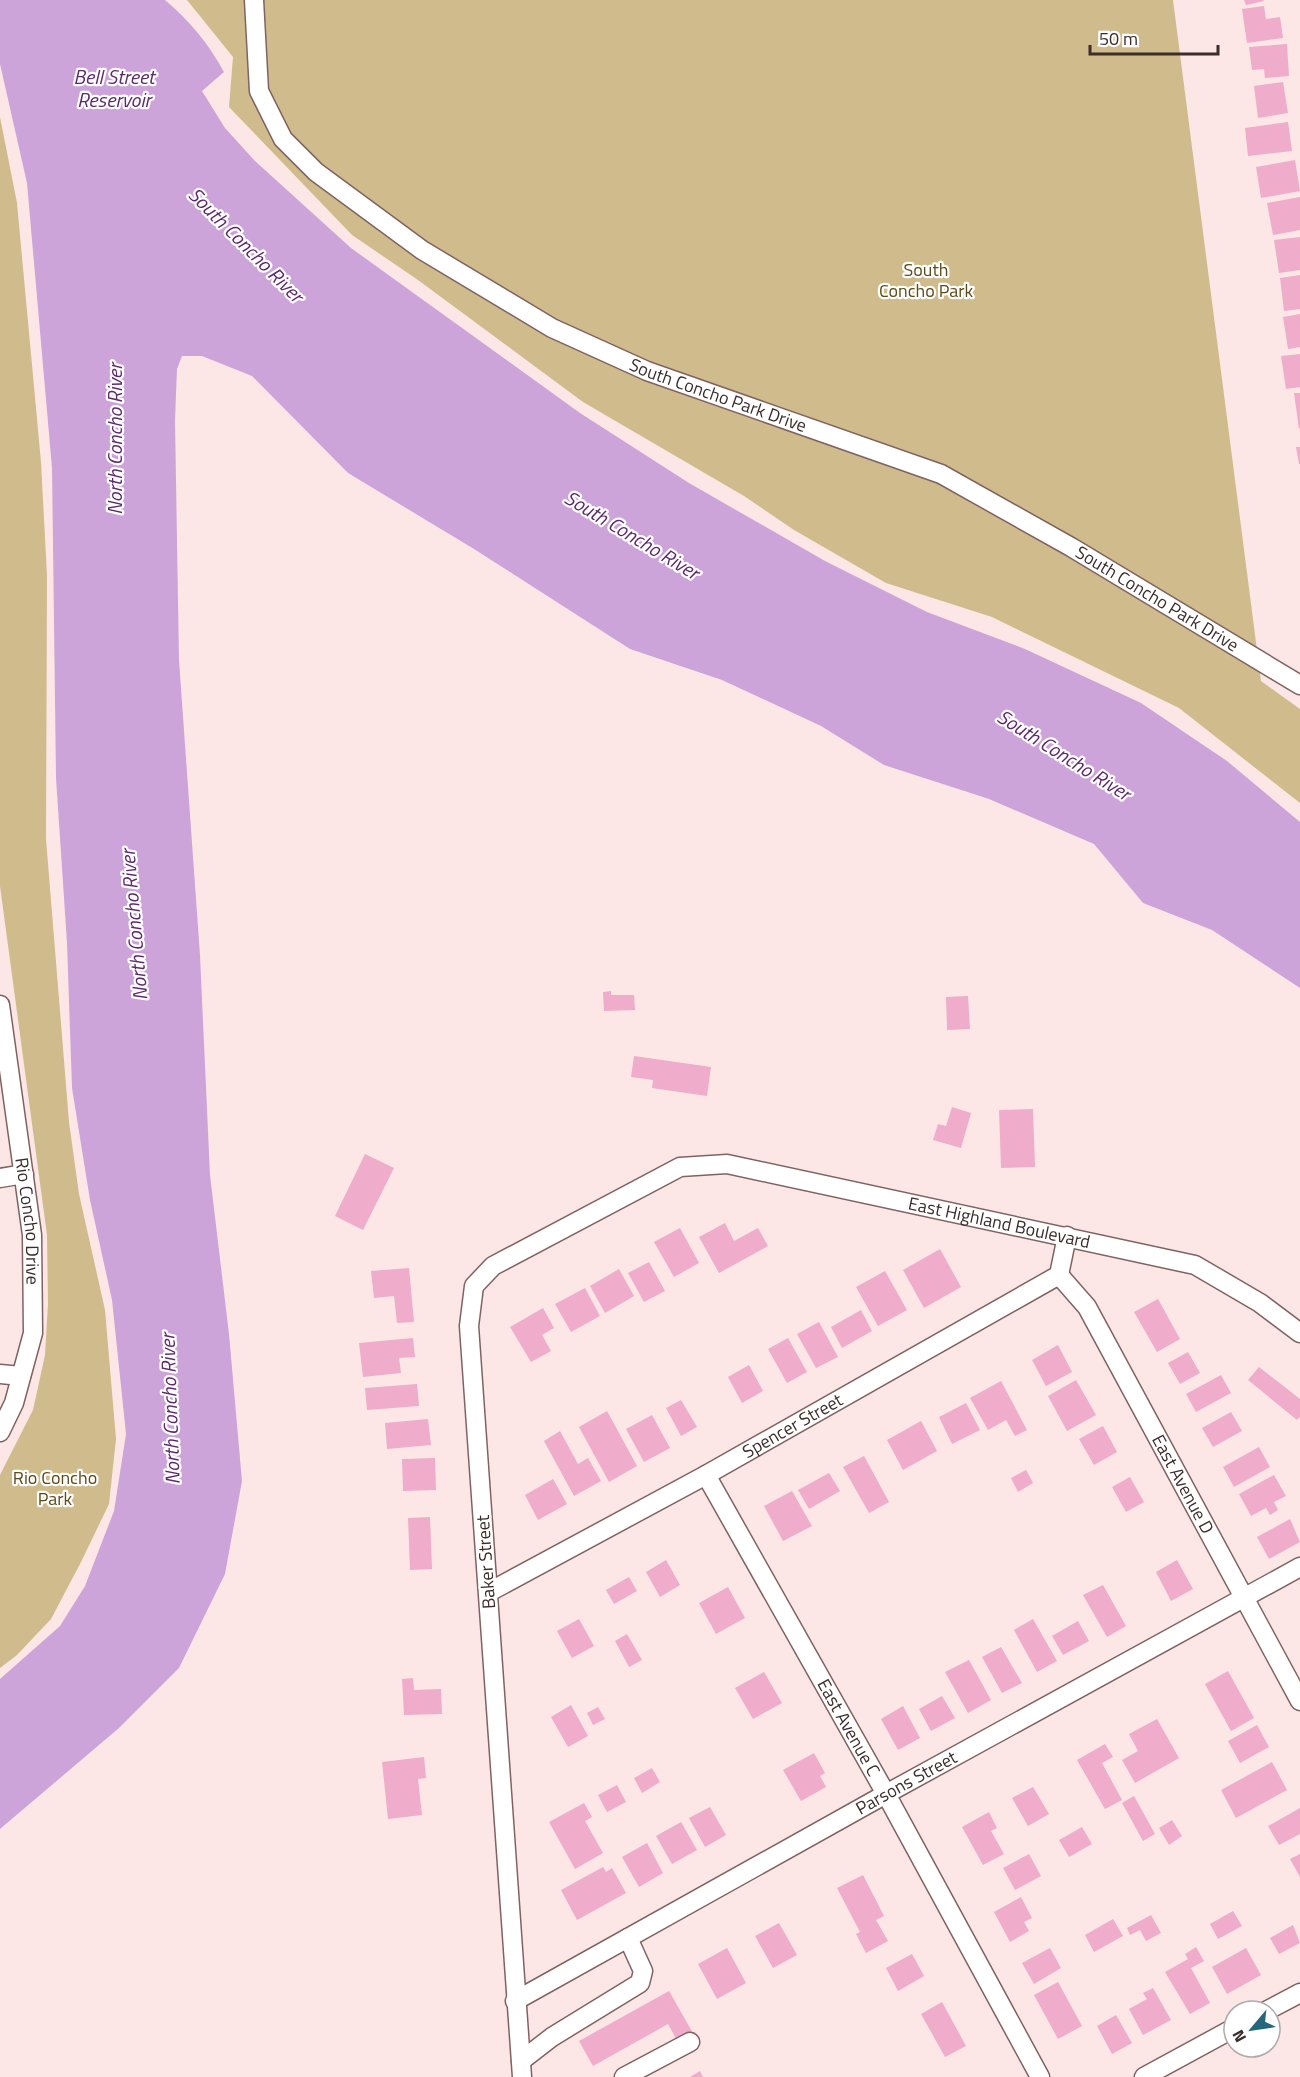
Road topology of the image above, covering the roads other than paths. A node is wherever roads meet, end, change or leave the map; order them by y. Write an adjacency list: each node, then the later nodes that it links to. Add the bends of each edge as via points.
1 (254, 0): 2 (street, South Concho Park Drive, via 259,91 283,139 316,172 422,249 552,328 647,370 941,474)
2 (1300, 685)
3 (0, 1005): 5 (street, Rio Concho Drive)
4 (680, 1167): 7 (street, East Highland Boulevard, via 727,1164); 15 (street, Baker Street, via 493,1266 474,1286 469,1326)
5 (24, 1174): 6 (street); 11 (street, Rio Concho Drive, via 32,1235 33,1333)
6 (0, 1178)
7 (1067, 1236): 8 (street); 9 (street, East Highland Boulevard, via 1195,1265 1260,1303)
8 (1059, 1275): 13 (street, Spencer Street); 16 (street, East Avenue D, via 1086,1307)
9 (1300, 1333)
10 (0, 1374): 11 (street)
11 (21, 1376): 12 (street, Rio Concho Drive)
12 (0, 1432)
13 (706, 1475): 15 (street, Spencer Street); 18 (street, East Avenue C)
14 (1300, 1567): 16 (street, Parsons Street)
15 (489, 1592): 21 (street, Baker Street)
16 (1246, 1597): 17 (street, East Avenue D); 18 (street, Parsons Street)
17 (1300, 1701)
18 (886, 1794): 19 (street, Parsons Street); 27 (street, East Avenue C)
19 (628, 1938): 21 (street, Parsons Street); 25 (street, via 643,1971 640,1983 552,2037)
20 (1300, 1993): 22 (street)
21 (515, 2001): 25 (street, Baker Street)
22 (1282, 2003)
23 (1222, 2035): 28 (street)
24 (690, 2042): 26 (street)
25 (522, 2069)
26 (624, 2077)
27 (1040, 2077)
28 (1144, 2077)

